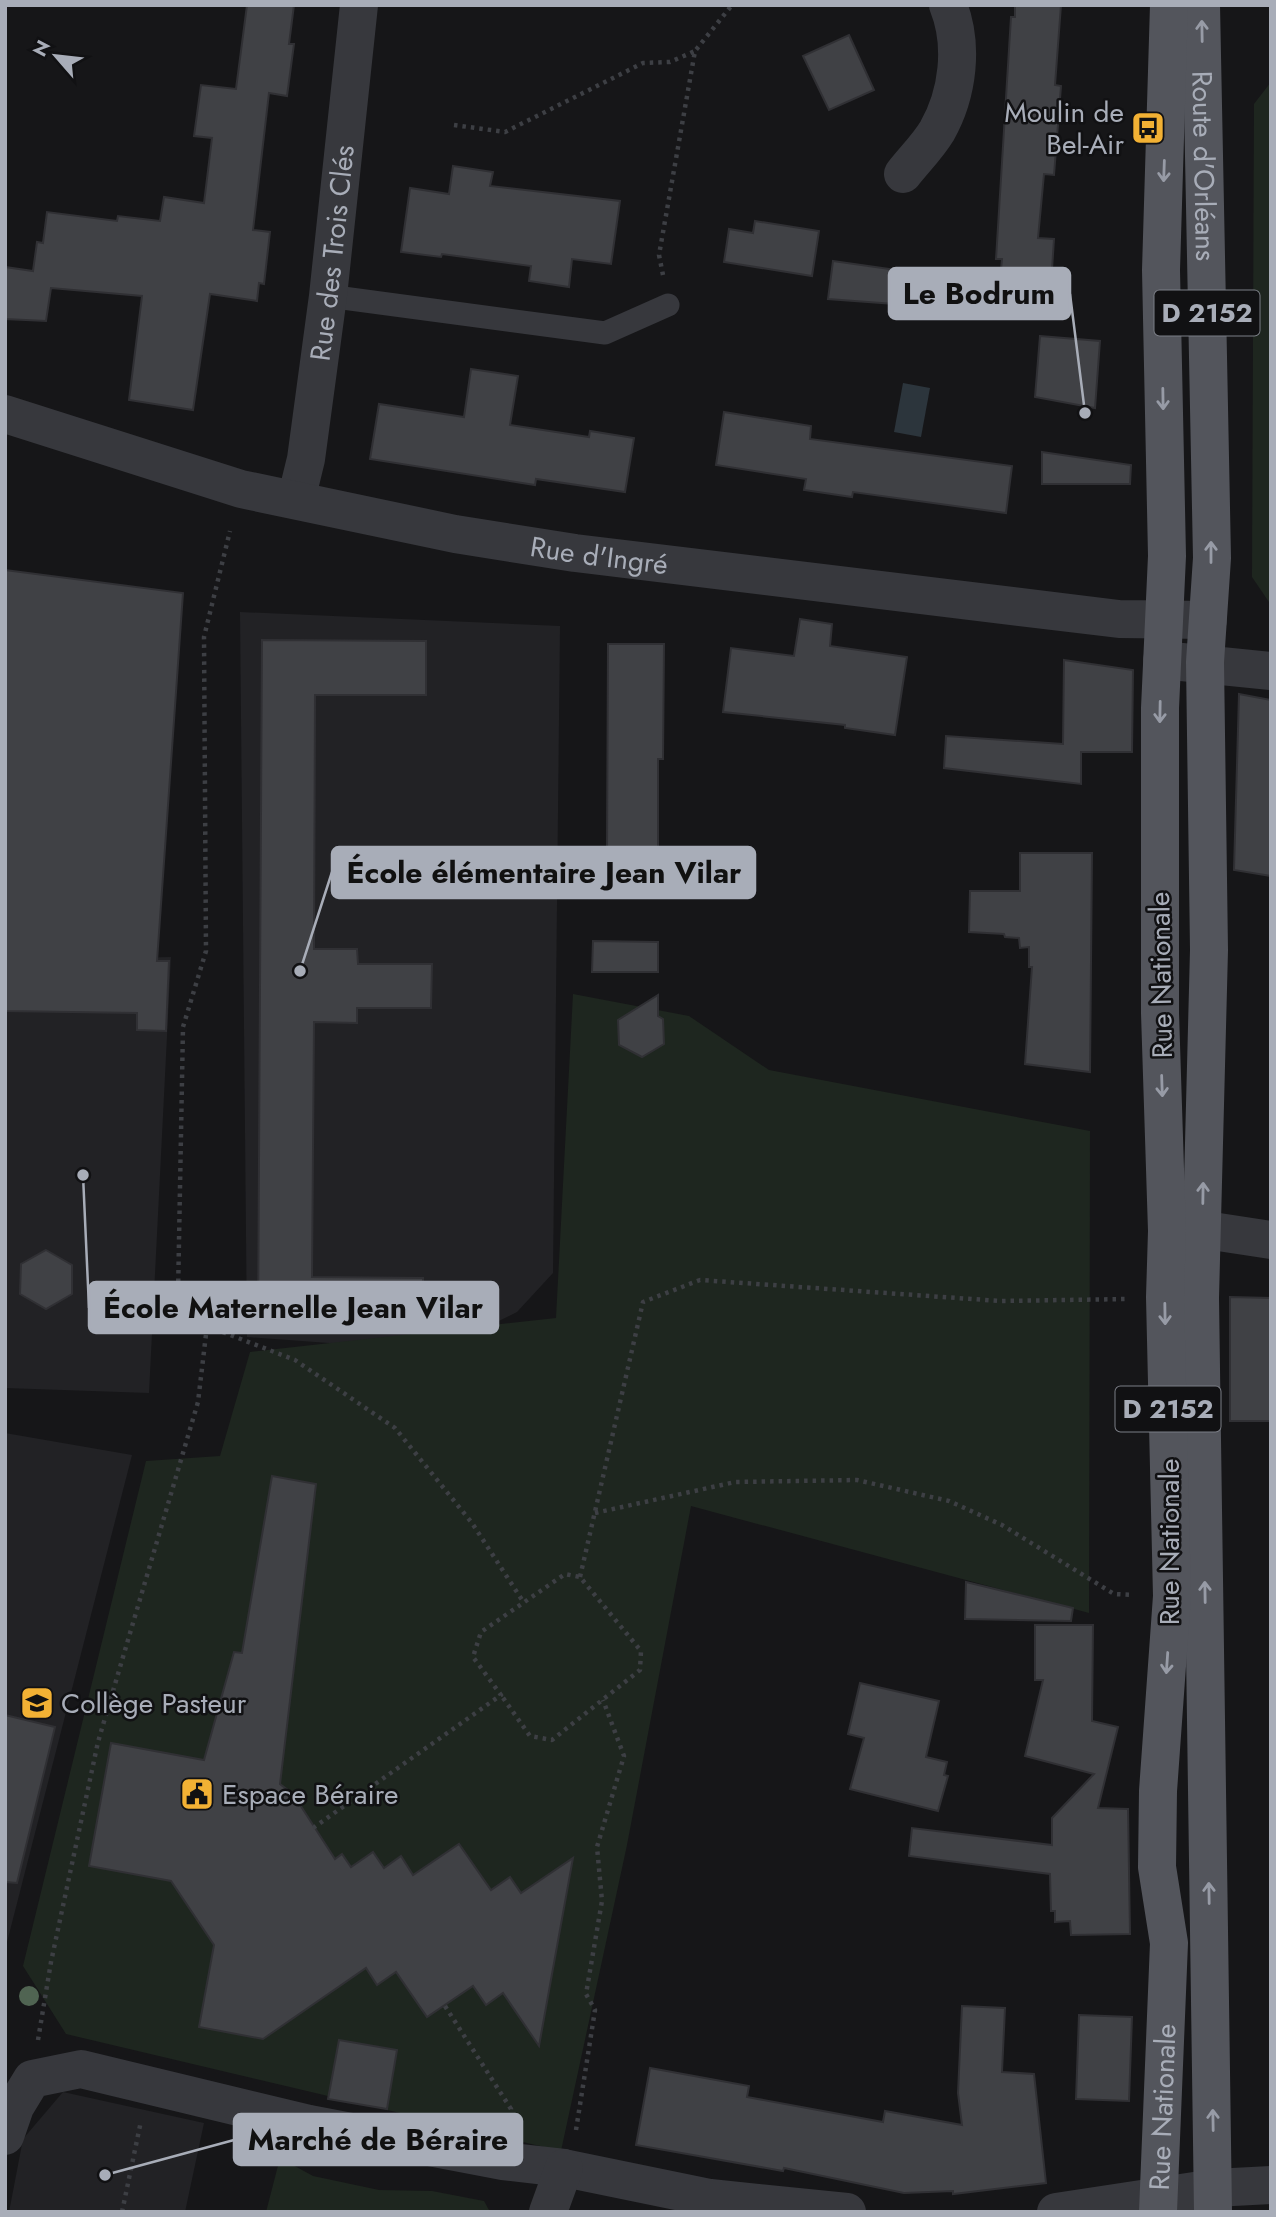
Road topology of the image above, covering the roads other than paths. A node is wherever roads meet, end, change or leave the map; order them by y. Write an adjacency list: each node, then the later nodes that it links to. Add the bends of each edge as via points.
1 (359, 5): 6 (street, Rue des Trois Clés)
2 (948, 5): 5 (street, via 958,44 954,88 937,131)
3 (1169, 5): 10 (main road, Route d'Orléans / D 2152, one-way to 10, via 1161,270 1167,556)
4 (1201, 5): 11 (main road, Route d'Orléans / D 2152, one-way to 4, via 1212,558)
5 (903, 173)
6 (328, 296): 7 (lane, via 605,333); 9 (street, Rue des Trois Clés, via 306,459)
7 (668, 305)
8 (5, 414): 9 (street, Rue d'Ingré, via 241,489)
9 (296, 500): 10 (street, Rue d'Ingré, via 455,534 575,553 1119,619)
10 (1162, 619): 11 (street, Rue d'Ingré); 12 (main road, Rue Nationale / D 2152)
11 (1208, 620): 13 (main road, Rue Nationale)
12 (1161, 660): 13 (street); 15 (main road, Rue Nationale / D 2152, one-way to 15, via 1160,1013)
13 (1205, 662): 14 (street); 15 (main road, Rue Nationale, one-way to 13, via 1209,950)
14 (1271, 671)
15 (1185, 1231): 16 (street); 20 (main road, Rue Nationale, one-way to 15, via 1200,1298); 21 (main road, Rue Nationale / D 2152, one-way to 21, via 1165,1297 1172,1596 1158,1791 1157,1867 1168,1943)
16 (1271, 1240)
17 (5, 2136): 18 (street, via 32,2079 81,2068 309,2124)
18 (564, 2168): 22 (street); 23 (street, via 710,2199)
19 (1271, 2185): 20 (street)
20 (1213, 2200): 21 (street)
21 (1158, 2204): 24 (street)
22 (548, 2212)
23 (847, 2212)
24 (1056, 2212)

